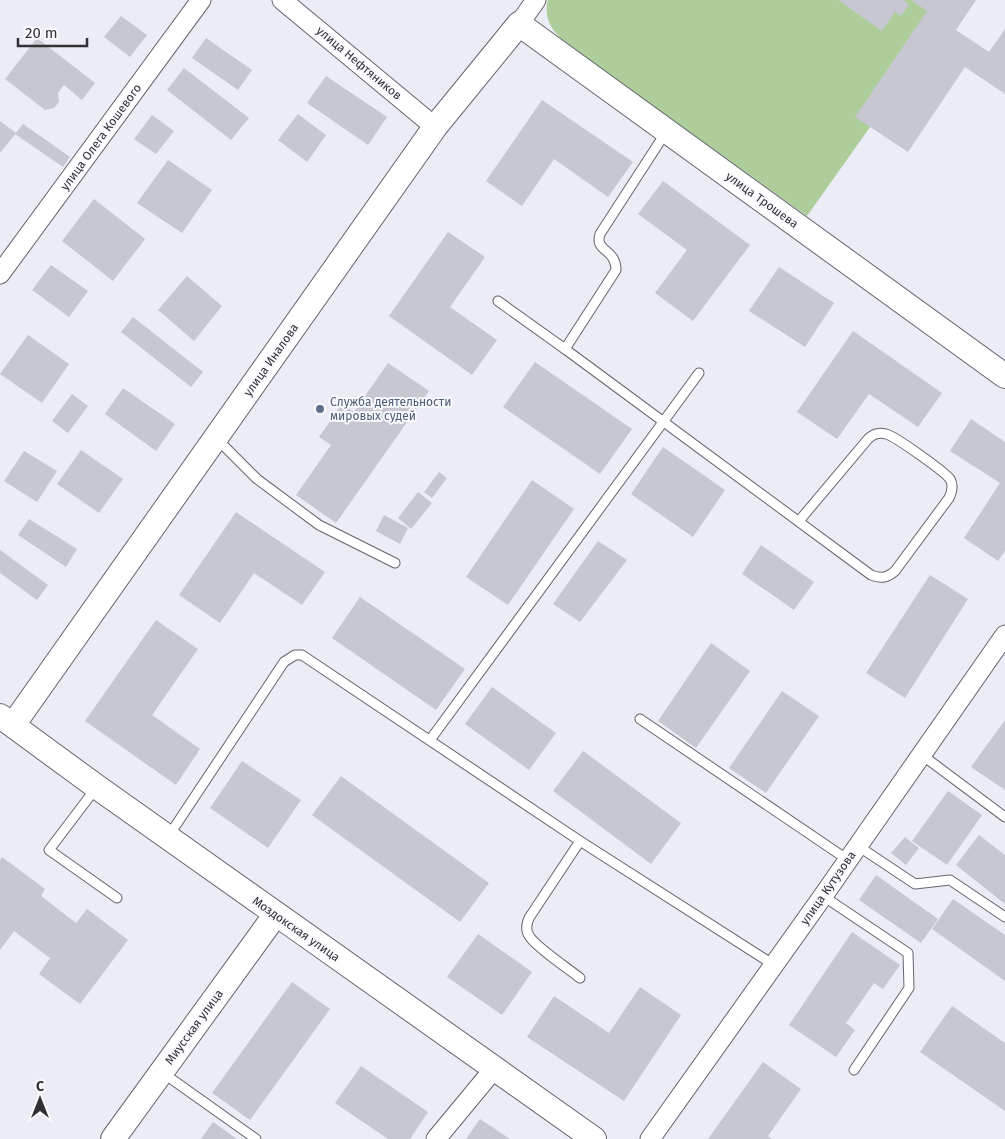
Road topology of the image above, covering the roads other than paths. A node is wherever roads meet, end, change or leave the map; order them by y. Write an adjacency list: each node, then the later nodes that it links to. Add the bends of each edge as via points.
1 (201, 0): 7 (street, улица Олега Кошевого)
2 (282, 0): 5 (street, улица Нефтяников)
3 (536, 0): 4 (street, улица Иналова)
4 (519, 24): 5 (street, улица Иналова); 6 (street, улица Трошева)
5 (435, 127): 13 (street, улица Иналова)
6 (667, 130): 9 (lane, via 600,234 599,244 613,257 616,270); 11 (street, улица Трошева)
7 (0, 274)
8 (498, 302): 9 (lane)
9 (565, 349): 12 (lane)
10 (699, 373): 12 (lane)
11 (1005, 376)
12 (663, 422): 14 (lane); 19 (lane)
13 (215, 438): 15 (lane, via 257,480 319,525); 18 (street, улица Иналова)
14 (799, 521): 14 (lane, via 871,575 884,578 901,564 949,498 952,485 945,474 891,436 879,433 868,439)
15 (394, 563)
16 (1005, 636): 20 (street, улица Кутузова)
17 (640, 719): 25 (lane)
18 (6, 721): 21 (street, Моздокская улица)
19 (430, 740): 23 (lane, via 308,658 295,655 284,662); 24 (lane)
20 (922, 755): 22 (lane); 25 (street, улица Кутузова)
21 (97, 787): 23 (street, Моздокская улица); 27 (lane, via 49,850)
22 (1005, 817)
23 (168, 837): 28 (street, Моздокская улица)
24 (580, 841): 30 (lane); 31 (lane, via 527,924 533,941)
25 (853, 853): 26 (street, улица Кутузова); 29 (lane, via 915,884 950,880)
26 (823, 896): 30 (street, улица Кутузова); 33 (lane, via 908,953 909,988)
27 (117, 898)
28 (276, 914): 32 (street, Моздокская улица); 34 (street, Миусская улица)
29 (1005, 917)
30 (774, 965): 39 (street, улица Кутузова)
31 (580, 978)
32 (494, 1069): 37 (street); 38 (street, Моздокская улица)
33 (854, 1070)
34 (161, 1072): 35 (street, Миусская улица); 36 (lane)
35 (113, 1139)
36 (256, 1139)
37 (436, 1139)
38 (594, 1139)
39 (650, 1139)

